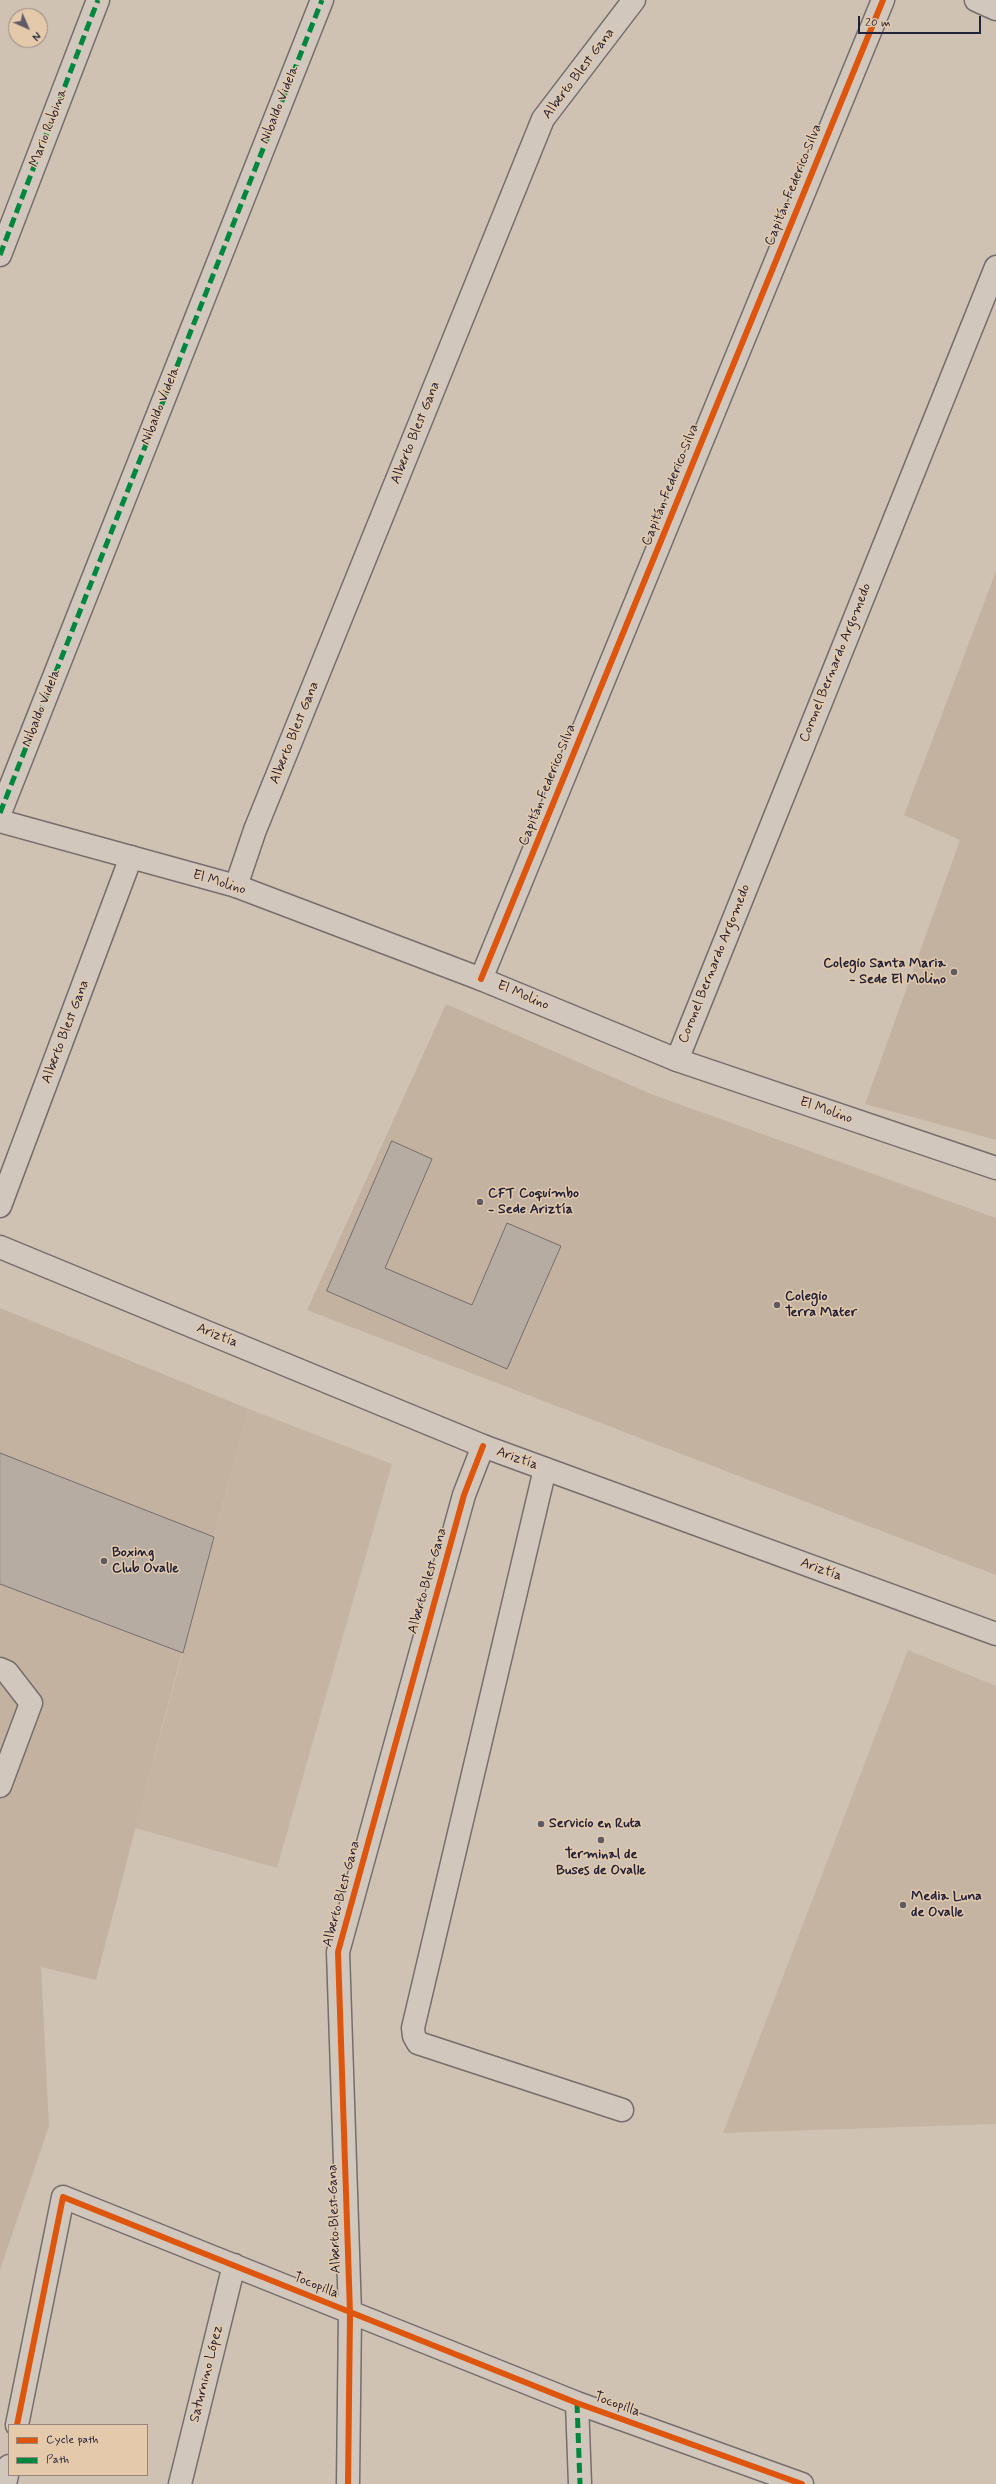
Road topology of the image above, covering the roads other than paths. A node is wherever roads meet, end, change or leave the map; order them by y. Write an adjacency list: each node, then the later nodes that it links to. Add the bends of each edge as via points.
1 (98, 0): 7 (street, Mario Rubina)
2 (322, 0): 9 (street, Nibaldo Videla)
3 (634, 0): 12 (street, Alberto Blest Gana, via 543,119 256,830)
4 (883, 0): 13 (street, Capitán Federico Silva)
5 (976, 0): 6 (street)
6 (996, 9)
7 (0, 255)
8 (996, 267): 14 (street, Coronel Bernardo Argomedo)
9 (0, 813)
10 (0, 821): 11 (street, El Molino)
11 (131, 857): 12 (street, El Molino); 16 (street, Alberto Blest Gana)
12 (236, 886): 13 (street, El Molino)
13 (481, 979): 14 (street, El Molino)
14 (677, 1060): 15 (street, El Molino)
15 (996, 1168)
16 (0, 1206)
17 (0, 1246): 18 (street, Ariztía)
18 (483, 1446): 19 (street, Ariztía); 25 (street, Alberto Blest Gana, via 464,1495 338,1952)
19 (545, 1469): 20 (street, Ariztía); 23 (street, via 413,2028 418,2043)
20 (996, 1634)
21 (0, 1669): 22 (street, via 7,1672 31,1703)
22 (0, 1786)
23 (622, 2110)
24 (234, 2265): 25 (street, Tocopilla); 27 (street, Tocopilla, via 63,2196); 30 (street, Saturnino López)
25 (350, 2313): 26 (street, Tocopilla); 31 (street, Alberto Blest Gana)
26 (577, 2403): 32 (street); 33 (street, Tocopilla)
27 (17, 2424)
28 (8, 2472): 29 (street)
29 (6, 2484)
30 (180, 2484)
31 (348, 2484)
32 (580, 2484)
33 (802, 2484)

